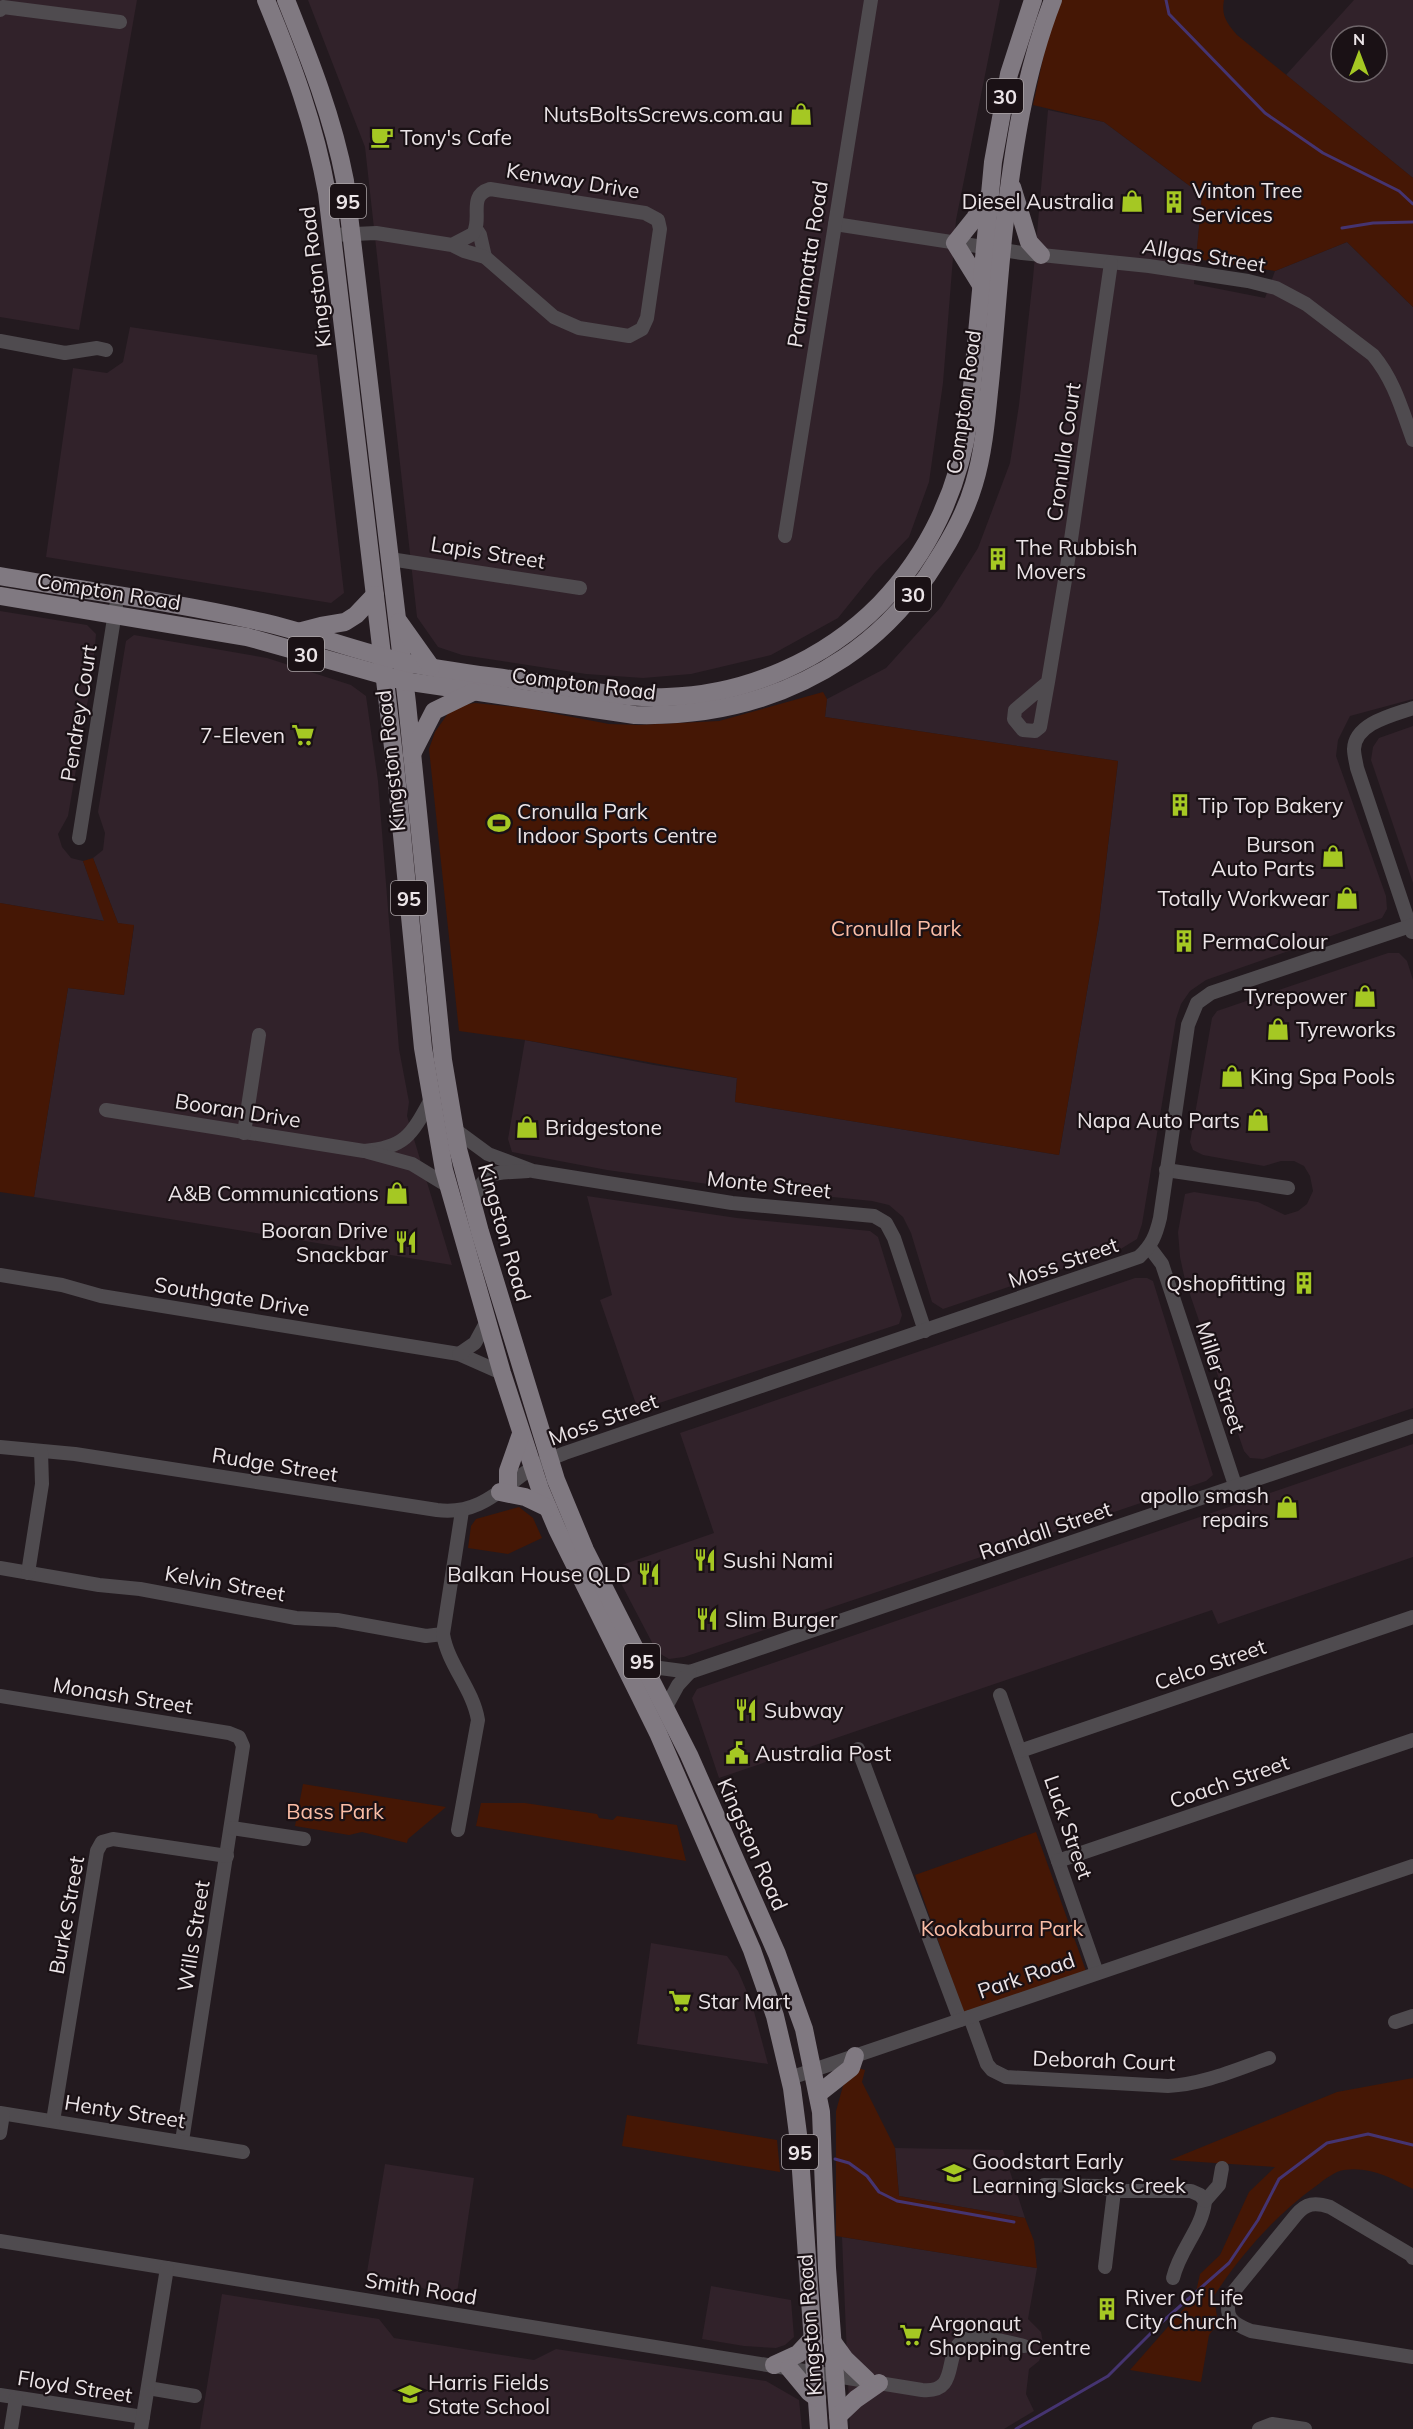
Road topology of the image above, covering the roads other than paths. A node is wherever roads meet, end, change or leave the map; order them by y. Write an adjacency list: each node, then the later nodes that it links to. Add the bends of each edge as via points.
1 (266, 0): 13 (main road, Kingston Road / 95, via 312,124)
2 (286, 0): 12 (main road, Kingston Road / 95, via 337,139)
3 (872, 0): 10 (street, Parramatta Road)
4 (1033, 0): 9 (main road, Compton Road / 30, via 1009,74)
5 (1053, 0): 8 (main road, Compton Road / 30, via 1027,80)
6 (0, 10): 7 (street, via 3,7)
7 (120, 22)
8 (1010, 177): 16 (main road, Compton Road / 30); 17 (main road, via 1029,242)
9 (989, 196): 14 (main road); 16 (main road, Compton Road / 30)
10 (835, 224): 14 (street, Allgas Street); 24 (street, Parramatta Road)
11 (476, 229): 15 (street, via 471,236); 18 (street, Kenway Drive); 18 (street, Kenway Drive, via 477,188 637,211 660,218 649,309 641,335 623,336 562,322)
12 (351, 232): 13 (street, Kenway Drive); 15 (street, Kenway Drive); 25 (main road, Kingston Road / 95)
13 (333, 235): 29 (main road, Kingston Road / 95)
14 (955, 243): 16 (street, Allgas Street); 20 (main road)
15 (452, 245): 18 (street, Kenway Drive)
16 (994, 248): 17 (street, Allgas Street); 20 (main road, Compton Road / 30); 40 (main road, Compton Road / 30, via 987,419 974,486 957,528 938,559 906,602 870,638 831,666 786,690 701,713 635,715)
17 (1041, 255): 19 (street, Allgas Street)
18 (485, 257)
19 (1111, 263): 23 (street, Allgas Street, via 1248,281 1276,288 1306,304 1364,347 1381,365); 39 (street, Cronulla Court)
20 (981, 285): 36 (main road, Compton Road / 30, via 966,439 946,504 925,548 895,587 845,635 805,660 767,677 727,690 686,696 619,695)
21 (0, 342): 22 (street, via 65,353)
22 (106, 350)
23 (1413, 440)
24 (785, 536)
25 (390, 559): 27 (street, Lapis Street); 32 (main road, Kingston Road / 95)
26 (0, 576): 28 (main road, Compton Road / 30)
27 (580, 588)
28 (118, 595): 31 (street, Pendrey Court); 33 (main road, Compton Road / 30)
29 (375, 595): 33 (main road, via 345,622); 34 (main road, Kingston Road / 95)
30 (0, 596): 31 (main road, Compton Road / 30)
31 (115, 615): 37 (main road, Compton Road / 30, via 247,637); 43 (street, Pendrey Court)
32 (398, 621): 35 (main road, Kingston Road / 95); 36 (main road)
33 (298, 632): 34 (main road, Compton Road / 30)
34 (383, 656): 35 (main road, Compton Road / 30); 37 (main road, Kingston Road / 95)
35 (402, 662): 36 (main road, Compton Road / 30); 38 (main road, Kingston Road / 95)
36 (431, 667)
37 (385, 677): 38 (main road, Compton Road / 30); 46 (main road, Kingston Road / 95)
38 (404, 681): 40 (main road, Compton Road / 30); 42 (main road, Kingston Road / 95)
39 (1048, 682)
40 (473, 692): 42 (main road, via 434,711)
41 (1413, 708): 44 (street, via 1378,720 1359,734 1354,748 1357,768)
42 (412, 754): 48 (main road, Kingston Road / 95, via 443,1060)
43 (79, 837)
44 (1412, 928): 51 (street, Moss Street, via 1201,999 1190,1018)
45 (259, 1035): 49 (street)
46 (430, 1101): 50 (street, Booran Drive, via 406,1139 387,1148); 53 (main road, Kingston Road / 95)
47 (106, 1110): 49 (street, Booran Drive)
48 (454, 1129): 52 (street, Monte Street, via 488,1154); 55 (main road, Kingston Road / 95)
49 (244, 1133): 50 (street, Booran Drive)
50 (364, 1151): 53 (street, Booran Drive, via 412,1164)
51 (1166, 1170): 54 (street); 56 (street, Moss Street, via 1160,1218)
52 (533, 1171): 55 (street, Monte Street, via 487,1177); 59 (street, Monte Street, via 732,1203 874,1216 886,1222 894,1238)
53 (448, 1186): 58 (main road, Kingston Road / 95)
54 (1288, 1188)
55 (472, 1203): 66 (main road, Kingston Road / 95)
56 (1150, 1248): 59 (street, Moss Street, via 1139,1257); 67 (street, Miller Street, via 1161,1262)
57 (0, 1275): 60 (street, Southgate Drive, via 62,1284 101,1296)
58 (487, 1321): 60 (street, via 475,1343); 61 (main road, Kingston Road / 95)
59 (925, 1331): 66 (street, Moss Street)
60 (459, 1354): 61 (street, Southgate Drive)
61 (502, 1373): 63 (main road, Kingston Road / 95)
62 (1413, 1426): 67 (street, Randall Street)
63 (521, 1434): 66 (main road, Kingston Road / 95); 68 (main road)
64 (0, 1447): 65 (street, Rudge Street)
65 (41, 1451): 70 (street, Rudge Street); 72 (street, via 42,1484)
66 (541, 1464): 68 (street, Rudge Street); 69 (main road, Kingston Road / 95); 75 (main road, Kingston Road / 95)
67 (1236, 1488): 76 (street, Randall Street)
68 (504, 1490): 69 (main road); 70 (street, Rudge Street)
69 (548, 1508): 97 (main road, Kingston Road / 95, via 654,1723 752,1950 776,2016)
70 (462, 1511): 74 (street)
71 (0, 1568): 72 (street, Kelvin Street)
72 (28, 1573): 74 (street, Kelvin Street, via 296,1618 337,1620 426,1636)
73 (1413, 1617): 83 (street, Celco Street)
74 (443, 1634): 85 (street, via 445,1647 476,1705 478,1720)
75 (645, 1666): 76 (street, Randall Street); 79 (main road, Kingston Road / 95)
76 (690, 1672): 79 (street)
77 (1000, 1695): 83 (street, Luck Street)
78 (0, 1696): 80 (street, Monash Street)
79 (666, 1707): 96 (main road, Kingston Road / 95, via 777,1954 804,2029)
80 (239, 1737): 84 (street, Wills Street, via 243,1746)
81 (1413, 1740): 88 (street, Coach Street)
82 (858, 1749): 92 (street, Deborah Court)
83 (1020, 1751): 88 (street, Luck Street)
84 (232, 1828): 86 (street); 87 (street, Wills Street)
85 (458, 1830)
86 (304, 1839)
87 (226, 1856): 100 (street, Burke Street, via 113,1839 102,1842 97,1851); 102 (street, Wills Street)
88 (1058, 1861): 90 (street, Luck Street)
89 (1413, 1866): 90 (street, Park Road)
90 (1097, 1974): 92 (street, Park Road)
91 (1413, 2016): 93 (street)
92 (965, 2019): 94 (street, Park Road); 95 (street, Deborah Court, via 987,2064 1006,2077 1184,2085)
93 (1395, 2022)
94 (855, 2056): 96 (street, Park Road); 98 (main road, via 852,2068)
95 (1269, 2058)
96 (813, 2070): 97 (street, Park Road); 98 (main road, Kingston Road / 95)
97 (790, 2078): 113 (main road, Kingston Road / 95, via 799,2142)
98 (818, 2094): 114 (main road, Kingston Road / 95)
99 (2, 2114): 100 (street, Henty Street); 101 (street)
100 (53, 2121): 102 (street, Henty Street)
101 (0, 2133)
102 (182, 2141): 103 (street, Henty Street)
103 (243, 2152)
104 (1222, 2168): 107 (street, via 1219,2185)
105 (1041, 2187): 106 (street, via 1099,2186)
106 (1114, 2191): 107 (street, via 1191,2191); 110 (street)
107 (1205, 2201): 112 (street, via 1200,2222 1181,2252)
108 (0, 2241): 111 (street, Smith Road)
109 (1413, 2258): 116 (street, via 1317,2202 1303,2206 1230,2296 1227,2307 1238,2326 1251,2331)
110 (1105, 2267)
111 (167, 2268): 117 (street, Smith Road); 121 (street)
112 (1173, 2278)
113 (813, 2338): 117 (main road); 118 (main road, Kingston Road / 95)
114 (832, 2341): 119 (main road, Kingston Road / 95); 120 (main road, via 845,2359)
115 (1024, 2346): 120 (street, Smith Road, via 966,2340 955,2349 945,2383 932,2391)
116 (1413, 2357)
117 (782, 2367): 118 (street, Smith Road); 125 (main road)
118 (815, 2372): 119 (street, Smith Road); 125 (main road, Kingston Road / 95)
119 (835, 2375): 120 (street, Smith Road); 126 (main road, Kingston Road / 95)
120 (873, 2381): 126 (main road)
121 (148, 2388): 123 (street); 127 (street)
122 (0, 2396): 124 (street, Floyd Street)
123 (195, 2396)
124 (16, 2398): 127 (street, Floyd Street); 128 (street)
125 (817, 2398): 129 (main road, Kingston Road / 95)
126 (838, 2422)
127 (142, 2423)
128 (11, 2429)
129 (819, 2429)
130 (1258, 2429): 131 (street, via 1272,2424)
131 (1305, 2429)

